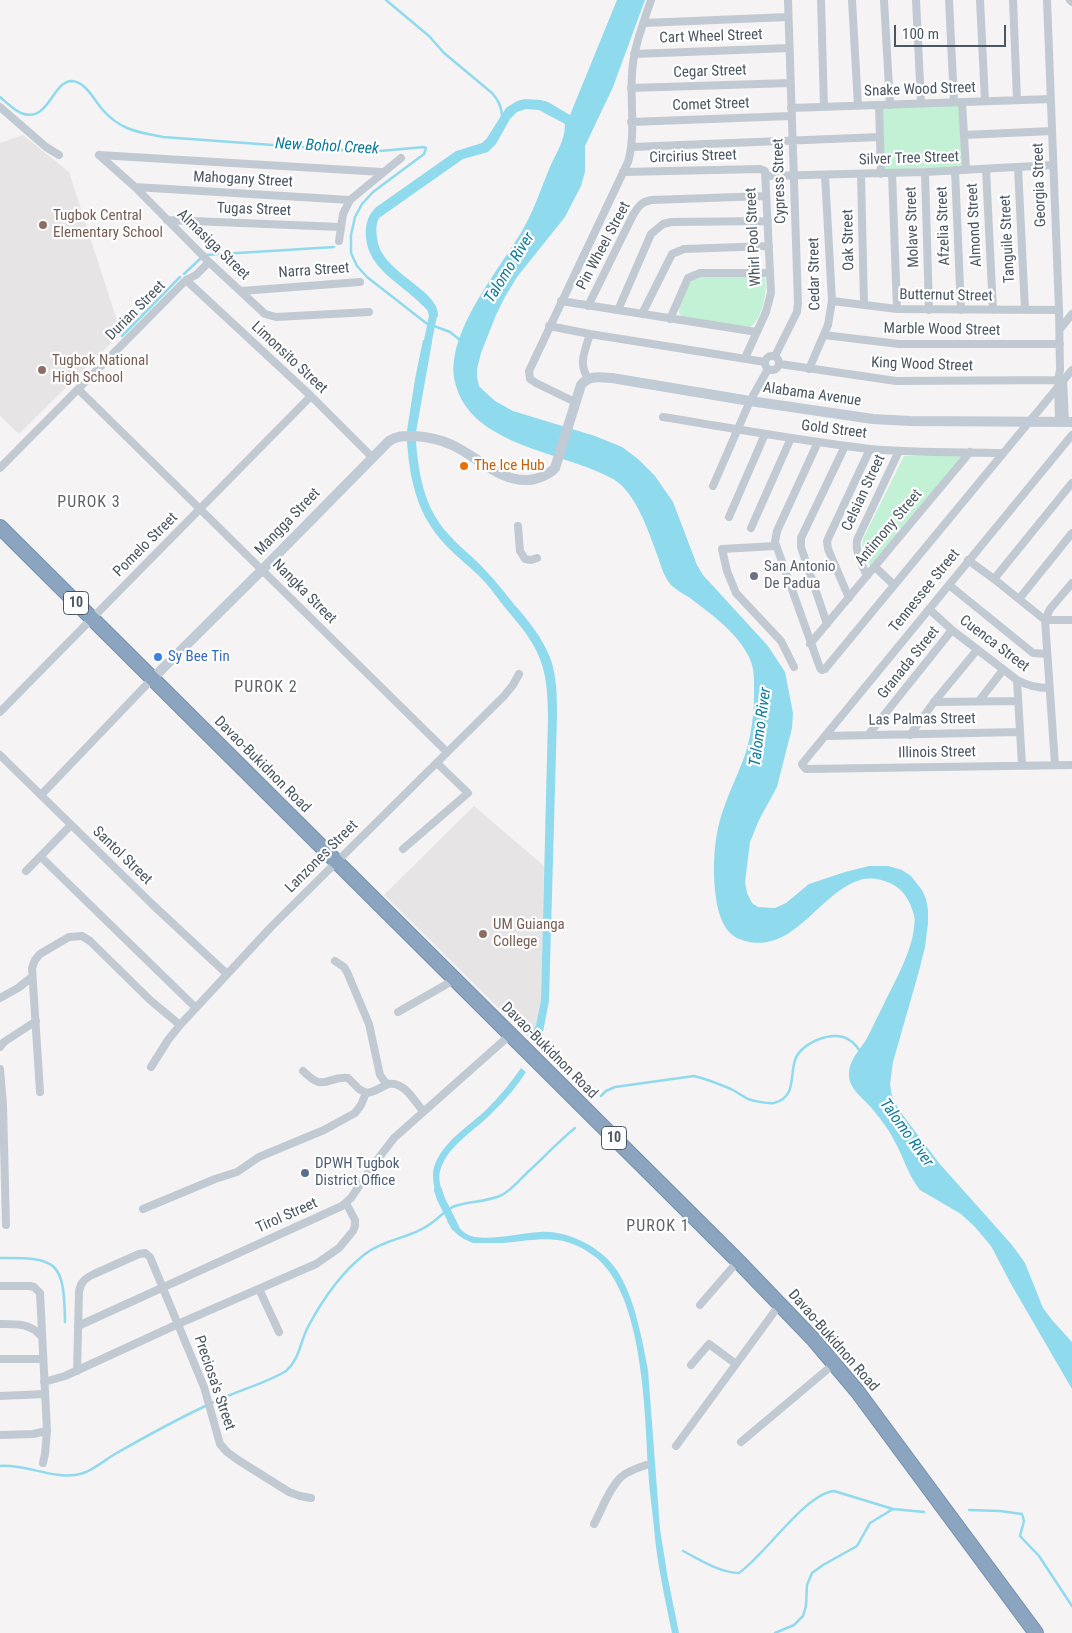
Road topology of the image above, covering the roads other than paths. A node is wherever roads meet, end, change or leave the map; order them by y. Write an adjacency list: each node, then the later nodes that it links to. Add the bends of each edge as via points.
1 (651, 0): 12 (street)
2 (788, 0): 11 (street, Cypress Street)
3 (821, 0): 26 (street)
4 (852, 0): 25 (street)
5 (884, 0): 23 (street)
6 (916, 0): 21 (street)
7 (949, 0): 20 (street)
8 (980, 0): 19 (street)
9 (1013, 0): 18 (street)
10 (1047, 0): 17 (street, Georgia Street)
11 (788, 17): 12 (street); 13 (street, Cypress Street)
12 (644, 23): 14 (street)
13 (789, 48): 14 (street, Cart Wheel Street); 15 (street, Cypress Street)
14 (634, 54): 16 (street)
15 (790, 82): 16 (street, Cegar Street); 27 (street, Cypress Street)
16 (631, 88): 28 (street)
17 (1051, 98): 18 (street, Snake Wood Street); 29 (street, Georgia Street)
18 (1017, 100): 19 (street, Snake Wood Street)
19 (984, 101): 20 (street, Snake Wood Street)
20 (958, 102): 21 (street, Snake Wood Street); 30 (street)
21 (921, 103): 23 (street, Snake Wood Street)
22 (879, 105): 23 (street, Snake Wood Street); 25 (street, Snake Wood Street); 31 (street)
23 (890, 105)
24 (0, 106): 34 (street)
25 (858, 106): 26 (street, Snake Wood Street)
26 (824, 107): 27 (street, Snake Wood Street)
27 (791, 112): 28 (street, Comet Street); 32 (street, Cypress Street)
28 (631, 122): 33 (street)
29 (1052, 131): 30 (street); 36 (street, Georgia Street)
30 (964, 135): 40 (street)
31 (880, 138): 32 (street); 45 (street)
32 (792, 141): 33 (street); 49 (street, Cypress Street)
33 (632, 147): 42 (street)
34 (59, 155)
35 (401, 158): 41 (street)
36 (1053, 164): 37 (street, Silver Tree Street); 73 (street, Georgia Street)
37 (1018, 167): 38 (street, Silver Tree Street); 72 (street, Tanguile Street)
38 (986, 169): 40 (street, Silver Tree Street); 71 (street, Almond Street)
39 (955, 170): 40 (street, Silver Tree Street); 43 (street, Silver Tree Street); 70 (street, Afzelia Street)
40 (966, 170)
41 (382, 172): 50 (street, Almasiga Street, via 99,156); 52 (street)
42 (624, 172): 44 (street, Circirius Street); 63 (street)
43 (925, 172): 46 (street, Silver Tree Street); 69 (street, Molave Street)
44 (765, 173): 49 (street, Silver Tree Street); 51 (street, Whirl Pool Street)
45 (881, 174): 46 (street, Silver Tree Street); 48 (street, Silver Tree Street)
46 (892, 174): 67 (street)
47 (825, 175): 48 (street, Silver Tree Street); 49 (street, Silver Tree Street); 64 (street, Cedar Street)
48 (861, 175): 65 (street, Oak Street)
49 (793, 176): 84 (street, Cypress Street, via 798,308)
50 (135, 188): 52 (street, Mahogany Street); 53 (street, Almasiga Street)
51 (766, 196): 54 (street, Whirl Pool Street); 66 (street, Pin Wheel Street, via 644,201 633,215)
52 (350, 200): 55 (street)
53 (167, 220): 55 (street, Tugas Street); 58 (street, Almasiga Street)
54 (768, 221): 57 (street, Whirl Pool Street); 68 (street, via 663,224 651,234)
55 (340, 227): 56 (street)
56 (339, 241)
57 (769, 246): 59 (street, Whirl Pool Street); 75 (street, via 675,251)
58 (209, 262): 60 (street, Durian Street); 62 (street, Almasiga Street)
59 (770, 273): 77 (street, via 700,273 690,276); 80 (street, Whirl Pool Street, via 770,300)
60 (186, 280): 92 (street, Durian Street); 93 (street, Limonsito Street)
61 (360, 282): 62 (street, Narra Street)
62 (240, 291): 74 (street, Almasiga Street, via 265,314 276,316)
63 (561, 301): 66 (street); 78 (street)
64 (832, 301): 65 (street, Butternut Street); 82 (street, Cedar Street)
65 (864, 305): 67 (street, Butternut Street)
66 (588, 306): 68 (street)
67 (897, 309): 69 (street, Butternut Street)
68 (618, 310): 75 (street)
69 (929, 310): 70 (street, Butternut Street)
70 (961, 310): 71 (street, Butternut Street)
71 (993, 310): 72 (street, Butternut Street)
72 (1025, 310): 73 (street, Butternut Street)
73 (1059, 310): 79 (street, Georgia Street)
74 (369, 312)
75 (642, 314): 77 (street)
76 (1072, 314): 79 (street)
77 (670, 318): 80 (street)
78 (549, 326): 81 (street); 95 (street, via 529,368 529,377)
79 (1060, 330): 83 (street, Georgia Street)
80 (757, 332): 85 (street, Whirl Pool Street)
81 (590, 334): 85 (street); 90 (street, via 582,364)
82 (824, 335): 83 (street, Marble Wood Street, via 899,344); 88 (street, Cedar Street)
83 (1060, 344): 91 (street, Georgia Street)
84 (775, 356): 86 (street); 87 (street, via 768,357)
85 (745, 358): 87 (street)
86 (780, 364): 87 (street, via 775,370); 88 (street, King Wood Street)
87 (767, 365): 94 (street)
88 (809, 369): 91 (street, King Wood Street, via 896,381)
89 (1072, 370): 91 (street)
90 (588, 378): 94 (street, Alabama Avenue, via 612,378); 95 (street, via 581,385)
91 (1060, 382): 97 (street); 98 (street, Georgia Street)
92 (78, 389): 110 (street, Durian Street); 113 (street, Nangka Street)
93 (311, 396): 109 (street, Limonsito Street); 113 (street, Pomelo Street)
94 (750, 401): 97 (street, Alabama Avenue, via 882,420); 99 (street)
95 (574, 406): 109 (street, Mangga Street, via 556,466 544,476 517,480 452,444 420,436 393,438)
96 (663, 417): 99 (street, Gold Street)
97 (1029, 422): 98 (street, Alabama Avenue); 108 (street)
98 (1065, 422)
99 (739, 430): 100 (street, Gold Street); 112 (street)
100 (765, 434): 102 (street, Gold Street); 114 (street)
101 (1072, 435): 121 (street, Tennessee Street)
102 (791, 438): 103 (street, Gold Street); 117 (street)
103 (818, 442): 104 (street, Gold Street); 119 (street, via 777,531)
104 (845, 446): 105 (street, Gold Street); 135 (street, via 801,538)
105 (870, 449): 106 (street, Gold Street); 129 (street, via 827,541)
106 (899, 451): 107 (street, Gold Street); 124 (street, Celsian Street, via 857,540 856,549)
107 (970, 452): 108 (street, Gold Street); 122 (street, Antimony Street)
108 (1004, 453): 126 (street)
109 (372, 457): 123 (street, Mangga Street)
110 (0, 468)
111 (1072, 483): 125 (street)
112 (713, 486)
113 (200, 509): 123 (street, Nangka Street); 132 (street, Pomelo Street)
114 (729, 517)
115 (518, 526): 120 (street, via 520,551 525,559)
116 (0, 527): 132 (highway, Davao-Bukidnon Road / 10)
117 (751, 528)
118 (1072, 533): 130 (street)
119 (775, 546): 137 (street); 140 (street, via 722,549 736,593 781,641)
120 (537, 558)
121 (968, 560): 125 (street); 127 (street, Tennessee Street)
122 (875, 567): 124 (street, Antimony Street); 126 (street)
123 (262, 570): 143 (street, Mangga Street); 154 (street, Nangka Street)
124 (867, 576): 129 (street, Antimony Street)
125 (994, 579): 130 (street)
126 (894, 585): 137 (street, via 825,669 820,668)
127 (949, 585): 131 (street, Tennessee Street); 139 (street, via 1033,653)
128 (1071, 586): 133 (street, via 1050,609)
129 (849, 598): 135 (street, Antimony Street)
130 (1019, 599): 133 (street)
131 (929, 609): 136 (street, Cuenca Street); 153 (street, Tennessee Street)
132 (92, 619): 143 (highway, Davao-Bukidnon Road / 10); 149 (street, Pomelo Street)
133 (1045, 620): 134 (street); 139 (street)
134 (1072, 620)
135 (827, 624): 137 (street, Antimony Street)
136 (952, 630): 138 (street, Cuenca Street); 151 (street, Granada Street)
137 (810, 644)
138 (978, 650): 141 (street, Cuenca Street); 148 (street)
139 (1047, 654): 145 (street)
140 (794, 667)
141 (1003, 670): 144 (street, Cuenca Street); 146 (street)
142 (519, 674): 154 (street, Lanzones Street, via 504,696)
143 (152, 679): 161 (street, Mangga Street); 165 (highway, Davao-Bukidnon Road / 10)
144 (1017, 680): 145 (street, Cuenca Street, via 1033,687); 147 (street)
145 (1049, 688): 158 (street)
146 (979, 701): 147 (street); 148 (street)
147 (1018, 701): 150 (street)
148 (934, 702): 152 (street)
149 (0, 712)
150 (1020, 732): 152 (street, Las Palmas Street); 157 (street)
151 (868, 735): 152 (street, Las Palmas Street); 153 (street, Las Palmas Street)
152 (910, 735)
153 (825, 736): 160 (street, Tennessee Street)
154 (447, 752): 156 (street, Lanzones Street)
155 (0, 755): 161 (street, Santol Street)
156 (436, 762): 163 (street, via 468,793); 165 (street, Lanzones Street)
157 (1022, 765): 158 (street, Illinois Street); 160 (street, Illinois Street, via 809,769)
158 (1055, 765): 159 (street, Illinois Street)
159 (1072, 765)
160 (803, 766)
161 (40, 795): 162 (street, Santol Street)
162 (72, 825): 164 (street); 168 (street, Santol Street)
163 (403, 849)
164 (40, 857): 166 (street); 172 (street)
165 (336, 862): 168 (street, Lanzones Street); 170 (highway, Davao-Bukidnon Road / 10)
166 (26, 871)
167 (335, 961): 181 (street, via 347,972 369,1024 380,1075)
168 (226, 974): 172 (street, Lanzones Street)
169 (32, 977): 171 (street); 174 (street); 175 (street, via 32,968 40,954 69,937 82,936)
170 (454, 980): 173 (street); 176 (highway, Davao-Bukidnon Road / 10)
171 (0, 998)
172 (196, 1008): 175 (street, Lanzones Street)
173 (398, 1012)
174 (36, 1021): 177 (street); 182 (street)
175 (180, 1025): 178 (street, Lanzones Street)
176 (510, 1035): 184 (street, Tirol Street); 188 (highway, Davao-Bukidnon Road / 10)
177 (0, 1047)
178 (151, 1066)
179 (0, 1069): 187 (street)
180 (303, 1071): 183 (street, via 319,1083 348,1078)
181 (389, 1084): 183 (street); 184 (street, via 404,1089)
182 (40, 1092)
183 (366, 1094): 186 (street, via 355,1113 324,1130 259,1157 237,1172)
184 (423, 1111): 185 (street, Tirol Street, via 394,1138)
185 (346, 1203): 190 (street, Tirol Street); 191 (street, via 353,1214 355,1226 340,1248 316,1264)
186 (143, 1209)
187 (6, 1224)
188 (738, 1261): 192 (highway, Davao-Bukidnon Road / 10); 193 (street)
189 (0, 1286): 198 (street, via 30,1286 37,1290)
190 (163, 1288): 195 (street, Preciosa's Street); 196 (street, Tirol Street); 196 (street, Preciosa's Street, via 150,1257 145,1253 139,1254 81,1284)
191 (259, 1289): 195 (street); 197 (street)
192 (780, 1304): 201 (street); 202 (highway, Davao-Bukidnon Road / 10)
193 (700, 1305)
194 (0, 1324): 198 (street, via 28,1326)
195 (178, 1324): 204 (street); 214 (street, Preciosa's Street, via 208,1398 220,1444 288,1492)
196 (78, 1326): 204 (street)
197 (280, 1332)
198 (41, 1336): 199 (street)
199 (42, 1358): 200 (street); 205 (street)
200 (0, 1359)
201 (736, 1364): 203 (street, via 709,1344); 211 (street)
202 (835, 1364): 210 (street); 216 (highway, Davao-Bukidnon Road / 10)
203 (691, 1365)
204 (77, 1370): 205 (street)
205 (44, 1382): 206 (street)
206 (45, 1394): 207 (street); 208 (street)
207 (0, 1396)
208 (47, 1431): 209 (street); 212 (street)
209 (0, 1435)
210 (741, 1442)
211 (676, 1446)
212 (43, 1463)
213 (646, 1465): 215 (street, via 620,1478)
214 (312, 1498)
215 (594, 1524)
216 (1036, 1633)

